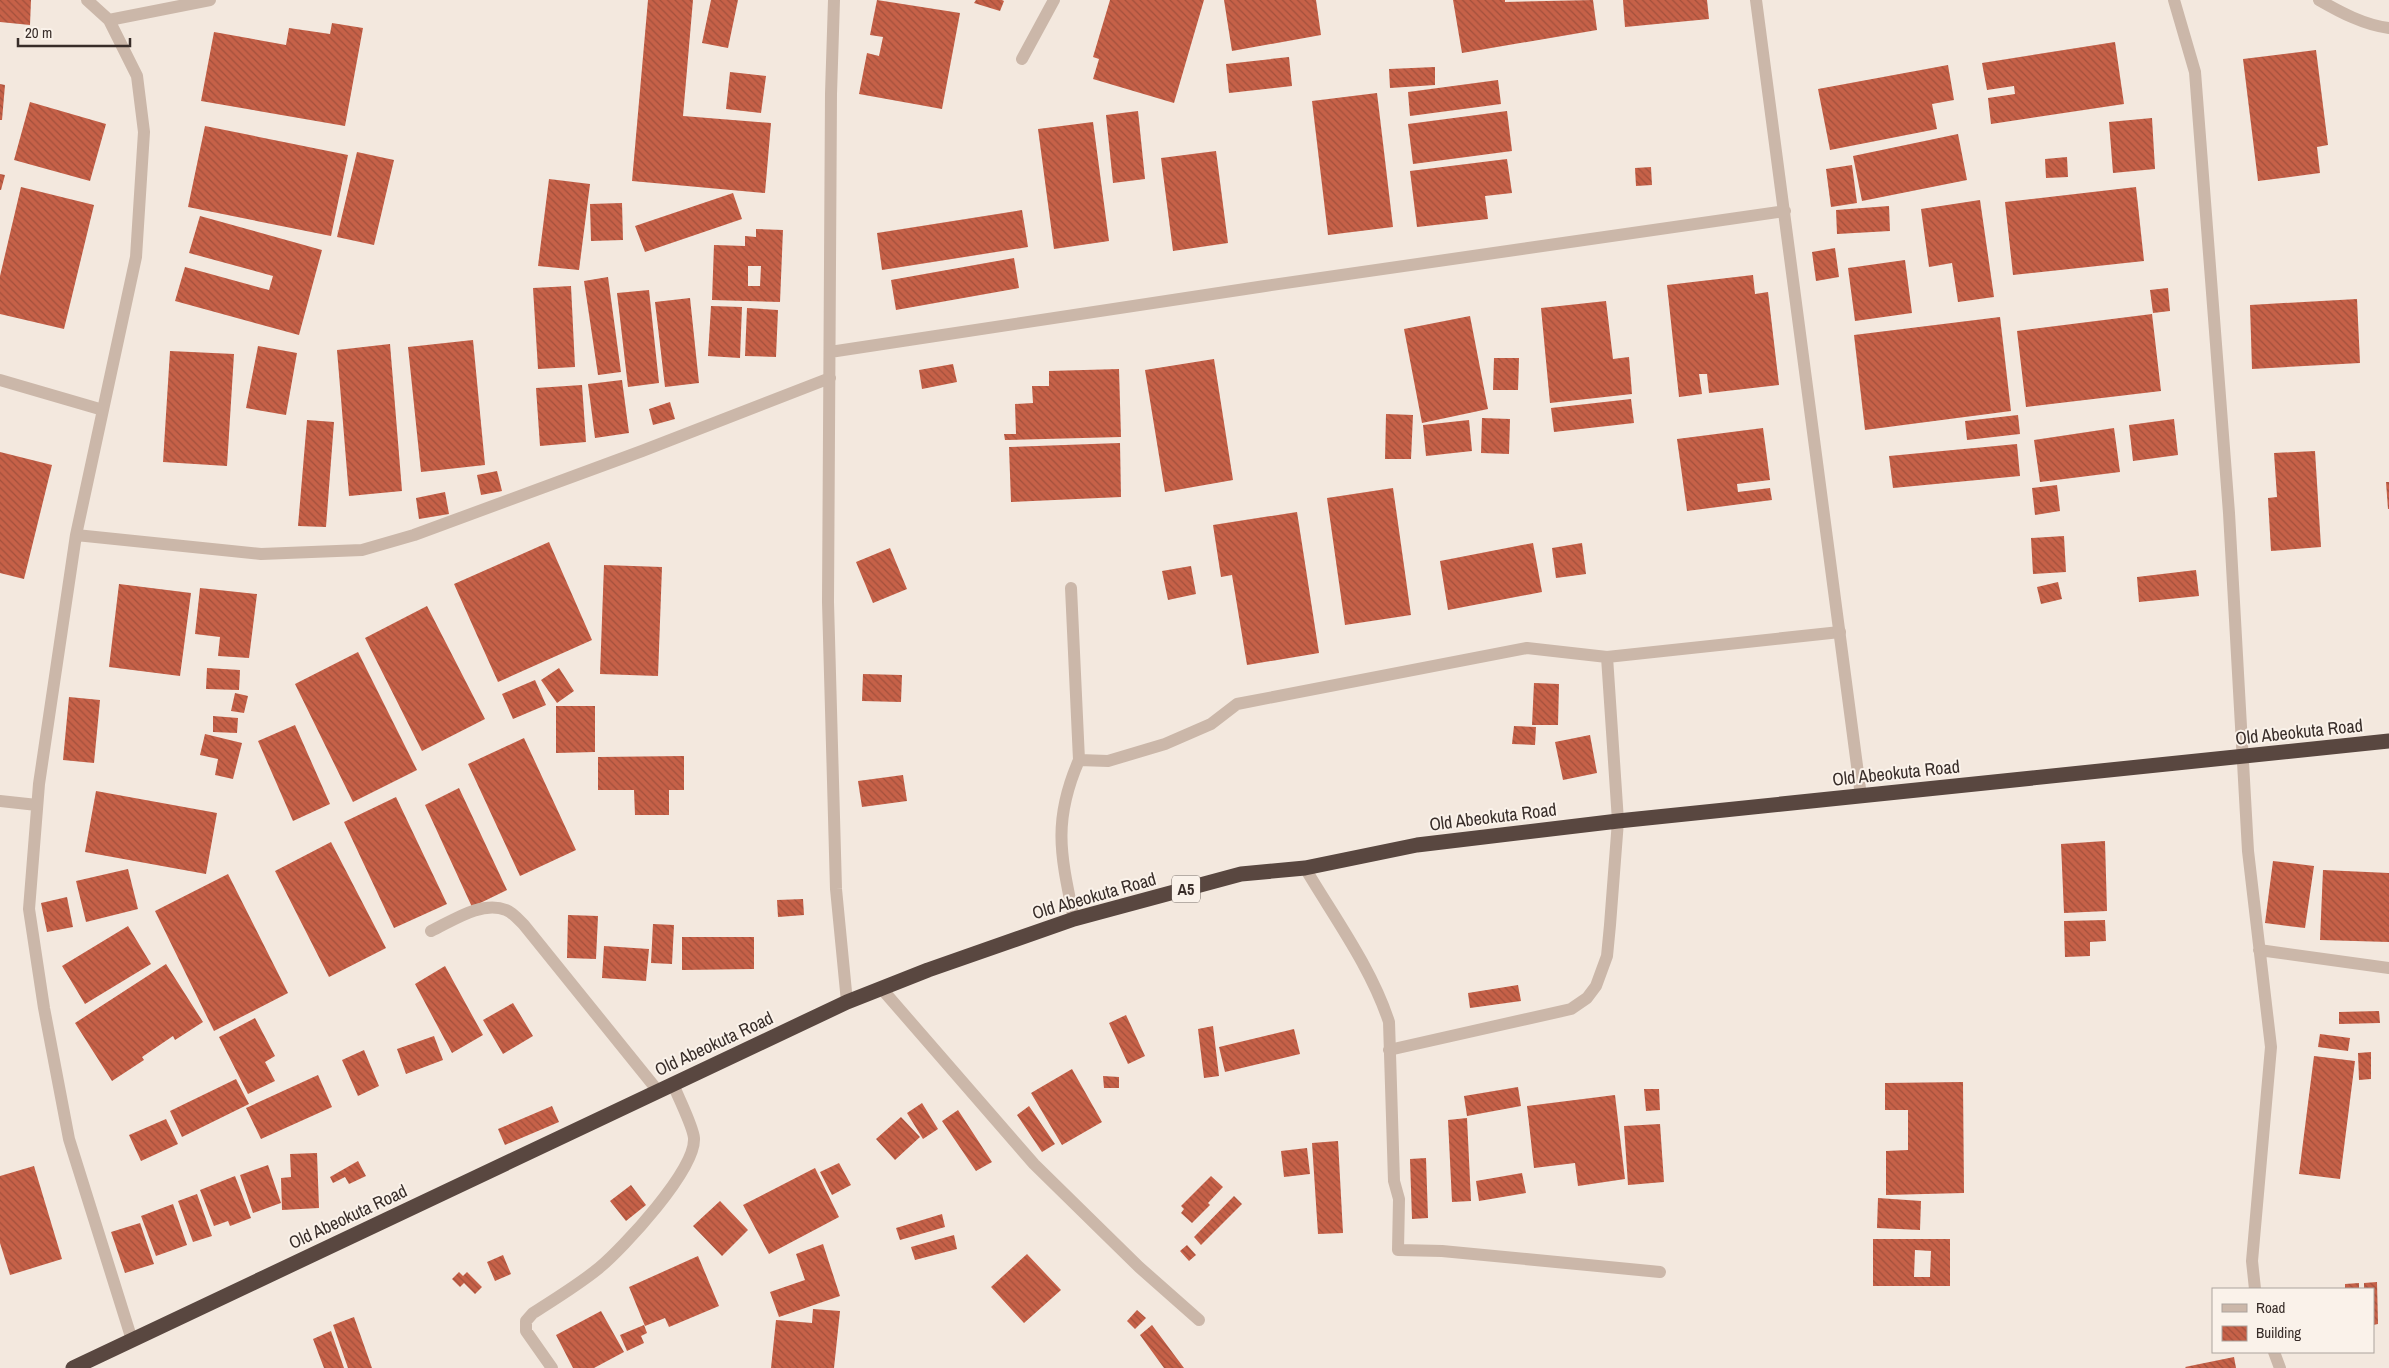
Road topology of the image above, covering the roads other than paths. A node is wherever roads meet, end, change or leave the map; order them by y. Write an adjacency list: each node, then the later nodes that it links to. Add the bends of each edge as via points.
1 (87, 0): 8 (street)
2 (210, 0): 8 (street)
3 (834, 0): 12 (street)
4 (1054, 0): 10 (street)
5 (1756, 0): 11 (street)
6 (2174, 0): 21 (street, via 2195,72 2229,513)
7 (2319, 0): 9 (street, via 2342,13)
8 (109, 20): 15 (street, via 137,76 144,132 136,257)
9 (2389, 28)
10 (1022, 59)
11 (1785, 211): 12 (street); 18 (street)
12 (830, 352): 13 (street)
13 (830, 378): 16 (street, via 624,458 414,535 362,550 261,554); 33 (street, via 829,631 836,889)
14 (0, 380): 15 (street)
15 (103, 410): 16 (street)
16 (76, 535): 25 (street)
17 (1071, 588): 22 (street)
18 (1840, 632): 19 (street); 23 (street)
19 (1607, 657): 22 (street, via 1527,648 1237,704 1211,724 1165,744 1108,761); 26 (street)
20 (2389, 741): 21 (highway, Old Abeokuta Road / A5)
21 (2242, 757): 23 (highway, Old Abeokuta Road / A5); 30 (street)
22 (1079, 760): 28 (street, via 1061,814 1062,862)
23 (1861, 796): 26 (highway, Old Abeokuta Road / A5)
24 (0, 801): 25 (street)
25 (37, 805): 40 (street, via 29,909 44,1008 69,1139)
26 (1618, 821): 27 (highway, Old Abeokuta Road / A5, via 1417,845); 34 (street, via 1607,956 1596,986 1587,998 1571,1009)
27 (1305, 868): 28 (highway, Old Abeokuta Road / A5, via 1241,874); 34 (street, via 1382,1001 1389,1022)
28 (1074, 919): 32 (highway, Old Abeokuta Road / A5)
29 (431, 931): 36 (street, via 480,909 491,906 507,910 530,932)
30 (2259, 950): 31 (street); 38 (street, via 2271,1047 2252,1261)
31 (2389, 968)
32 (881, 988): 33 (highway, Old Abeokuta Road / A5); 39 (street, via 1048,1178)
33 (847, 1002): 35 (highway, Old Abeokuta Road / A5)
34 (1389, 1050): 37 (street, via 1394,1181 1399,1198 1398,1250 1442,1251)
35 (673, 1084): 36 (highway, Old Abeokuta Road / A5); 43 (street, via 694,1138 689,1158 679,1177 622,1248 526,1321 526,1330)
36 (658, 1091): 40 (highway, Old Abeokuta Road / A5)
37 (1660, 1272)
38 (2255, 1288)
39 (1199, 1320)
40 (132, 1340): 42 (highway, Old Abeokuta Road / A5)
41 (2274, 1353): 44 (street)
42 (73, 1368)
43 (552, 1368)
44 (2280, 1368)

